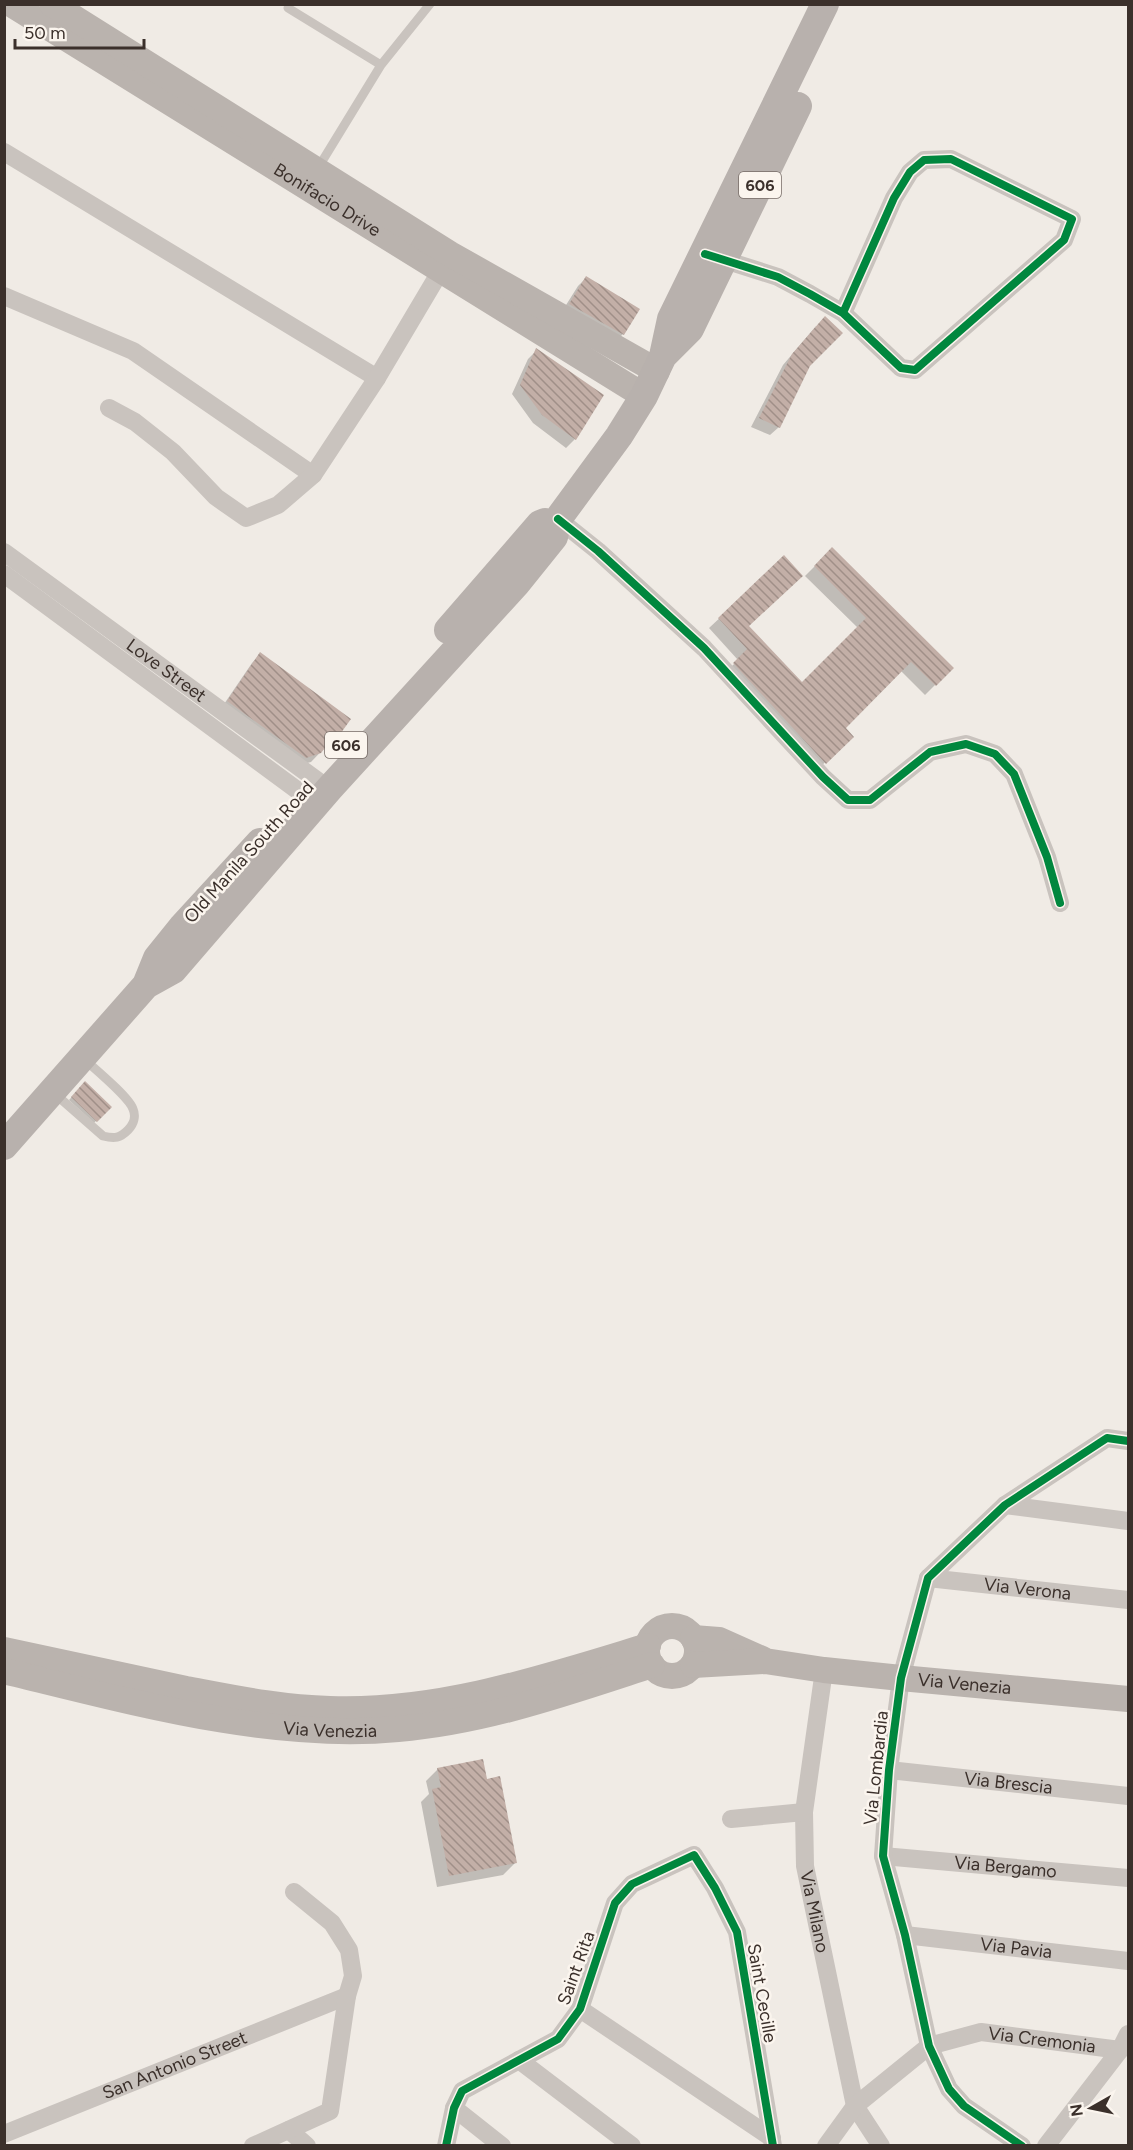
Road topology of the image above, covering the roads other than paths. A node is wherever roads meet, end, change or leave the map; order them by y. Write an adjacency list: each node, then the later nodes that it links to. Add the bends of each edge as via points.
1 (11, 4): 12 (street, Bonifacio Drive, via 339,206)
2 (52, 4): 10 (street, Bonifacio Drive)
3 (430, 4): 7 (lane)
4 (825, 4): 8 (main road, 606)
5 (845, 4): 8 (main road, 606)
6 (288, 8): 7 (lane)
7 (381, 65): 10 (lane)
8 (770, 142): 11 (main road, 606)
9 (4, 152): 16 (street)
10 (317, 170): 12 (street, Bonifacio Drive)
11 (714, 256): 14 (street, via 778,277); 15 (main road, 606, via 671,319)
12 (445, 262): 15 (street, Bonifacio Drive, via 591,361); 16 (street)
13 (4, 296): 18 (street, via 133,351)
14 (843, 313): 14 (street, via 901,368 915,370 1064,240 1072,219 951,159 924,160 910,172 894,198)
15 (655, 374): 19 (main road, Old Manila South Road / 606, via 619,436)
16 (377, 378): 18 (street)
17 (109, 408): 18 (street, via 135,422 173,452 216,497 246,518 278,505)
18 (313, 475)
19 (558, 519): 22 (main road, Old Manila South Road / 606, via 554,537 517,583); 23 (street, via 704,648 848,800 870,800 930,752 966,744 995,754 1014,774 1047,857)
20 (4, 552): 22 (street, Love Street)
21 (4, 574): 22 (street, Love Street)
22 (316, 792): 24 (main road, Old Manila South Road / 606, via 173,970 146,985)
23 (1060, 903)
24 (82, 1058): 25 (main road, Old Manila South Road / 606); 25 (lane, via 133,1108 132,1126 122,1136 104,1136)
25 (53, 1092): 26 (main road, Old Manila South Road / 606)
26 (4, 1146)
27 (1128, 1441): 28 (street, via 1107,1438)
28 (1005, 1505): 29 (street); 30 (street)
29 (1128, 1521)
30 (928, 1578): 31 (street, Via Verona); 39 (street, Via Lombardia)
31 (1128, 1600)
32 (693, 1638): 34 (street, via 673,1626 657,1631); 35 (street, via 718,1640); 36 (street, via 697,1652)
33 (4, 1650): 34 (street, Via Venezia, via 251,1702 330,1709 398,1706 478,1694 561,1672)
34 (650, 1655): 36 (street, via 665,1675 688,1671); 38 (street, Via Venezia, via 482,1717 398,1729 332,1731 162,1709)
35 (765, 1660): 36 (street); 37 (street, Via Venezia)
36 (693, 1665)
37 (824, 1670): 39 (street, Via Venezia); 43 (street, Via Milano)
38 (4, 1671)
39 (901, 1678): 40 (street, Via Venezia); 41 (street, Via Lombardia)
40 (1128, 1699)
41 (889, 1770): 42 (street, Via Brescia); 46 (street, Via Lombardia)
42 (1128, 1796)
43 (804, 1812): 44 (street); 56 (street, Via Milano, via 805,1866)
44 (731, 1819)
45 (694, 1855): 52 (street, Saint Rita, via 632,1884 615,1903); 60 (street, Saint Cecille, via 737,1932)
46 (883, 1856): 47 (street, Via Bergamo); 49 (street, Via Lombardia)
47 (1128, 1878)
48 (294, 1892): 51 (street, via 333,1923 349,1950 353,1976)
49 (905, 1935): 50 (street, Via Pavia); 54 (street, Via Lombardia)
50 (1128, 1961)
51 (347, 1996): 58 (street, via 330,2111); 59 (street, San Antonio Street)
52 (580, 2009): 55 (street, Saint Rita, via 558,2039); 60 (street)
53 (1124, 2042): 54 (street, Via Cremonia, via 981,2032); 69 (street)
54 (929, 2046): 56 (street, Via Cremonia); 68 (street, Via Lombardia, via 949,2089 964,2106)
55 (519, 2060): 57 (street, Saint Rita, via 462,2091); 65 (street)
56 (855, 2106): 66 (street, Via Cremonia); 67 (street, Via Milano)
57 (454, 2108): 63 (street, Saint Rita); 64 (street)
58 (289, 2130): 61 (street); 62 (street)
59 (4, 2134)
60 (773, 2142)
61 (253, 2145)
62 (307, 2145)
63 (446, 2145)
64 (502, 2145)
65 (632, 2145)
66 (826, 2145)
67 (880, 2145)
68 (1022, 2145)
69 (1046, 2145)

